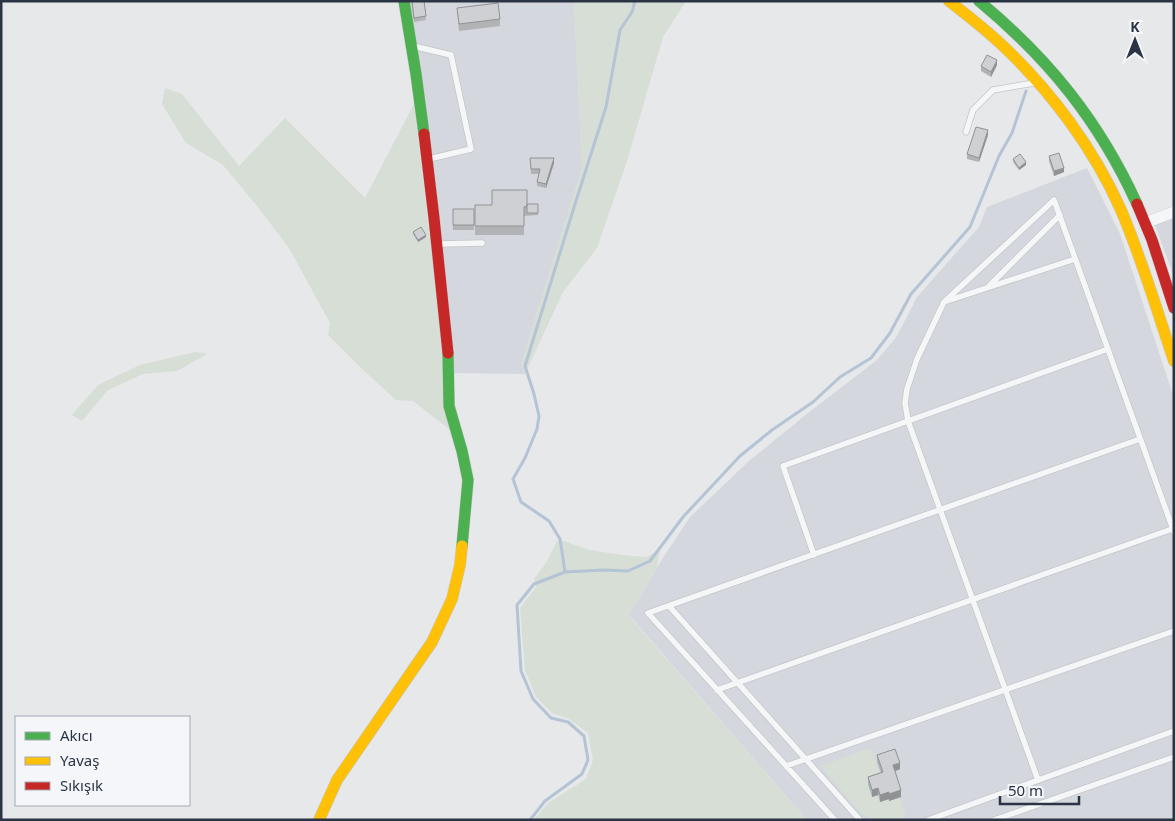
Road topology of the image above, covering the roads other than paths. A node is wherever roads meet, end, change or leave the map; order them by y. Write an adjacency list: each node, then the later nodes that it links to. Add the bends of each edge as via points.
1 (404, 1): 4 (street)
2 (949, 1): 5 (street, via 1006,48)
3 (979, 1): 10 (street, via 1036,53 1074,98 1114,160)
4 (411, 46): 7 (street); 7 (lane, via 451,54 471,149)
5 (1039, 82): 6 (lane, via 993,90 973,110); 18 (street, via 1090,153 1118,204)
6 (966, 132)
7 (427, 159): 12 (street)
8 (1174, 212): 10 (street)
9 (1060, 215): 13 (lane); 14 (lane); 15 (lane, via 1054,200)
10 (1145, 223): 16 (street)
11 (482, 243): 12 (lane)
12 (437, 244): 35 (street, via 448,348 449,406 468,480 460,565 452,598 432,642 337,780)
13 (1076, 259): 14 (lane); 17 (lane)
14 (988, 288): 15 (lane)
15 (944, 302): 19 (lane, via 917,359 907,389)
16 (1174, 308)
17 (1108, 349): 19 (lane); 20 (lane)
18 (1174, 362)
19 (908, 421): 21 (lane); 23 (lane, via 784,466)
20 (1140, 440): 21 (lane); 22 (lane)
21 (940, 510): 23 (lane); 24 (lane)
22 (1173, 530): 24 (lane)
23 (814, 555): 25 (lane)
24 (972, 600): 27 (lane); 29 (lane)
25 (668, 606): 27 (lane); 28 (lane, via 648,613)
26 (1174, 630): 29 (lane)
27 (737, 683): 28 (lane); 32 (lane)
28 (717, 690): 33 (lane)
29 (1005, 690): 32 (lane); 34 (lane)
30 (1174, 731): 34 (lane)
31 (1174, 757): 39 (lane)
32 (806, 759): 33 (lane); 37 (lane)
33 (786, 766): 36 (lane)
34 (1038, 780): 38 (lane)
35 (319, 820)
36 (835, 820)
37 (860, 820)
38 (928, 820)
39 (994, 820)

